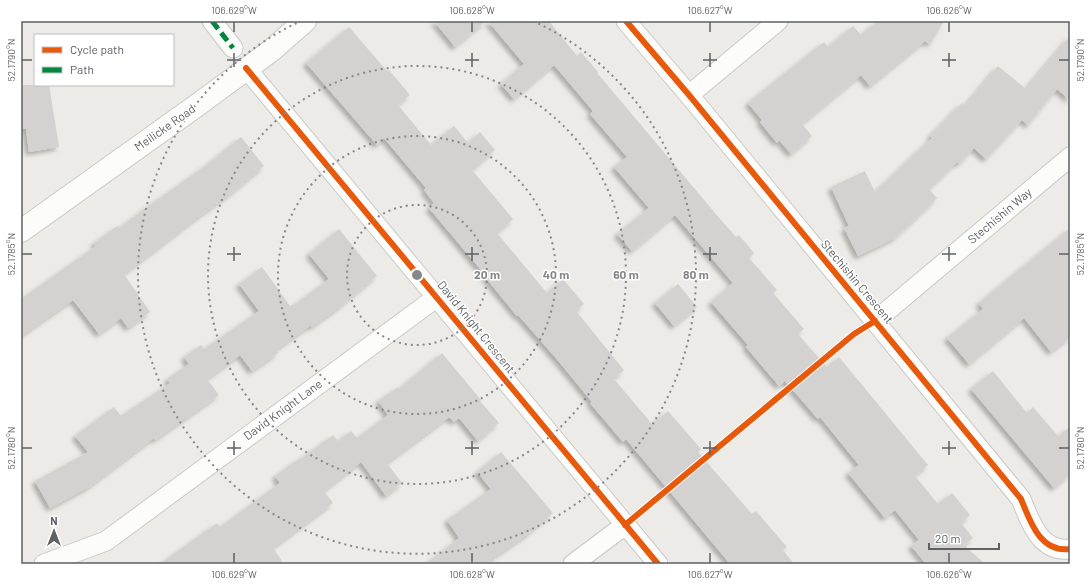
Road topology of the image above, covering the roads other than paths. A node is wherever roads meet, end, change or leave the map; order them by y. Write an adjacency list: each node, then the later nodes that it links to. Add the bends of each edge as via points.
1 (212, 21): 5 (street)
2 (305, 21): 6 (street, Meilicke Road, via 272,50)
3 (626, 21): 7 (street, Stechishin Crescent)
4 (778, 21): 7 (street)
5 (233, 48)
6 (246, 68): 9 (street, Meilicke Road); 10 (street, David Knight Crescent)
7 (689, 95): 11 (street, Stechishin Crescent)
8 (1070, 157): 11 (street, Stechishin Way)
9 (21, 231)
10 (437, 297): 12 (street, David Knight Crescent); 14 (street, David Knight Lane, via 106,541)
11 (875, 321): 13 (street, Stechishin Crescent, via 1021,499 1044,543 1054,548)
12 (625, 525): 15 (street); 16 (street, David Knight Crescent)
13 (1070, 549)
14 (44, 564)
15 (573, 564)
16 (658, 564)

